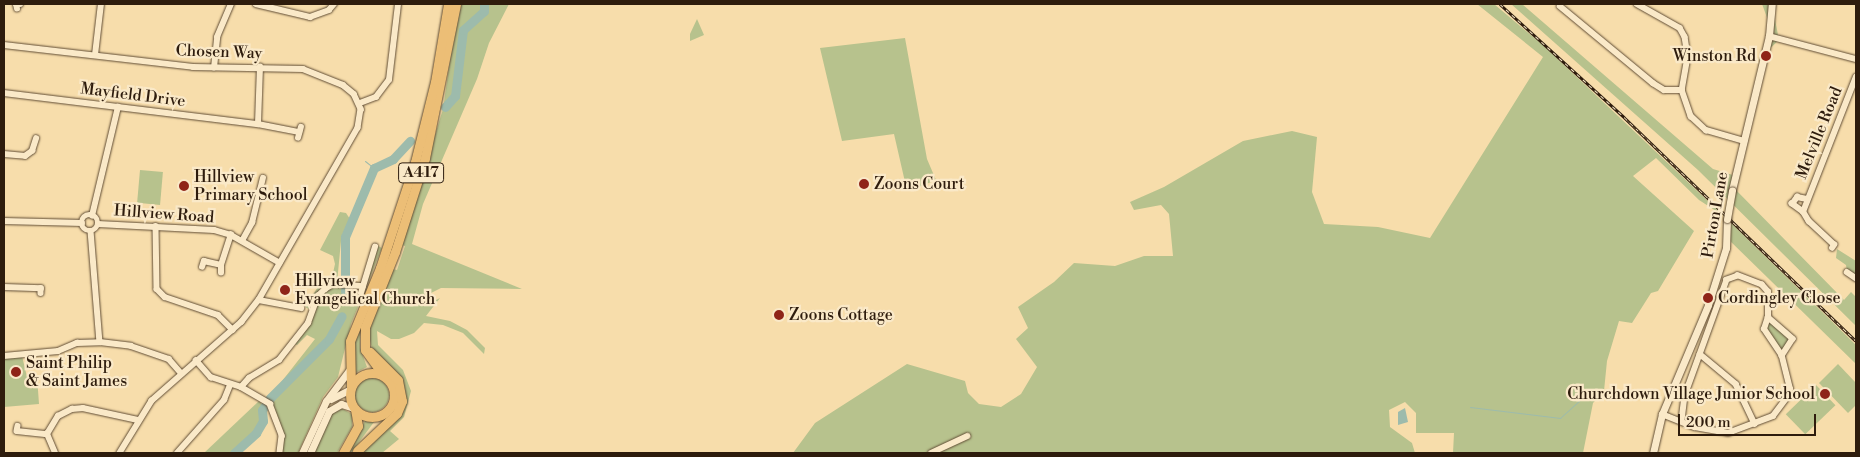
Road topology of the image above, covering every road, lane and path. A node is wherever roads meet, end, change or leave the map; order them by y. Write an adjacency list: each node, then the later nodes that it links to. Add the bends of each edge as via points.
1 (101, 4): 13 (street)
2 (231, 4): 16 (street, via 217,37)
3 (256, 4): 4 (street, via 310,17 329,10)
4 (334, 4)
5 (398, 4): 20 (street, via 389,80 376,97)
6 (448, 4): 60 (highway, A417, via 415,162 380,268 352,336)
7 (456, 4): 54 (highway, A417, via 425,158)
8 (1637, 4): 18 (street, via 1680,28 1685,36 1688,57)
9 (1772, 4): 11 (street, Pirton Lane)
10 (1560, 6): 18 (street, via 1658,86 1672,91)
11 (1768, 36): 14 (street); 24 (street, Pirton Lane)
12 (4, 45): 13 (street, Chosen Way)
13 (96, 55): 16 (street, Chosen Way)
14 (1856, 59)
15 (260, 67): 16 (street, Chosen Way); 20 (street, Chosen Way, via 317,74 343,85); 22 (street)
16 (214, 68)
17 (1856, 76): 28 (street, Melville Road)
18 (1682, 90): 24 (street, via 1691,116 1706,130)
19 (4, 93): 21 (street, Mayfield Drive)
20 (360, 103): 41 (street, via 362,120 335,173)
21 (118, 107): 22 (street, Mayfield Drive); 30 (street)
22 (258, 124): 23 (street, Mayfield Drive)
23 (299, 132)
24 (1744, 141): 69 (street, Pirton Lane, bridge, via 1727,218 1726,248 1708,305)
25 (37, 144): 26 (street, via 25,156)
26 (4, 154)
27 (263, 178): 37 (street, via 252,223)
28 (1807, 199): 29 (street, Melville Road); 29 (street, Melville Road, via 1797,197 1792,204)
29 (1804, 212): 39 (street, Melville Road, via 1809,222 1834,245)
30 (92, 216): 32 (street, via 85,217); 33 (street)
31 (4, 221): 32 (street)
32 (82, 223): 35 (street)
33 (98, 224): 34 (street, Hillview Road); 35 (street)
34 (156, 226): 36 (street, Hillview Road, via 204,228); 53 (street, via 157,289 165,298 218,315)
35 (91, 231): 55 (street)
36 (231, 235): 37 (street, Hillview Road); 42 (street)
37 (242, 241): 41 (street, Hillview Road)
38 (375, 247): 46 (street)
39 (1832, 248)
40 (203, 262): 42 (street)
41 (280, 263): 50 (street)
42 (222, 265): 44 (street)
43 (1847, 272): 45 (street)
44 (220, 273)
45 (1856, 278)
46 (363, 286): 49 (street); 64 (street, via 330,286 318,296 308,323 279,360 249,378)
47 (4, 287): 48 (street)
48 (41, 288)
49 (361, 293)
50 (259, 300): 51 (street); 53 (street)
51 (300, 308)
52 (1768, 317): 56 (street, via 1766,288 1732,277 1722,288); 58 (street, via 1764,329); 58 (street, via 1793,339)
53 (233, 330): 59 (street)
54 (363, 335): 62 (highway, via 370,360); 76 (highway, via 374,356 398,380 402,397 397,413)
55 (100, 342): 57 (street, via 77,343 58,351); 61 (street, via 131,346 169,359)
56 (1700, 354): 71 (street, via 1685,396); 72 (street, via 1736,384)
57 (4, 356)
58 (1782, 356): 72 (street, via 1788,396 1773,416)
59 (196, 360): 61 (street); 63 (street, via 211,377)
60 (349, 370): 65 (highway, A417); 66 (street)
61 (181, 373): 70 (street)
62 (384, 376): 65 (highway, via 365,374); 68 (highway, via 394,393)
63 (230, 385): 64 (street); 79 (street, via 224,400 179,446)
64 (241, 387): 80 (street, via 270,404 282,436)
65 (351, 388): 66 (street); 67 (highway)
66 (323, 406): 81 (street)
67 (355, 408): 68 (highway, via 374,417); 82 (street, via 341,404 329,410); 83 (highway, via 358,426)
68 (386, 412): 76 (highway)
69 (1662, 414): 71 (street); 85 (street, Pirton Lane)
70 (138, 420): 74 (street, via 83,408 72,409 58,416); 78 (street)
71 (1682, 421): 72 (street, via 1695,427 1728,433)
72 (1754, 424)
73 (17, 431): 74 (street)
74 (47, 434): 77 (street)
75 (967, 436): 84 (street)
76 (357, 452)
77 (55, 453)
78 (120, 453)
79 (177, 453)
80 (280, 453)
81 (302, 453)
82 (310, 453)
83 (344, 453)
84 (931, 453)
85 (1653, 453)

